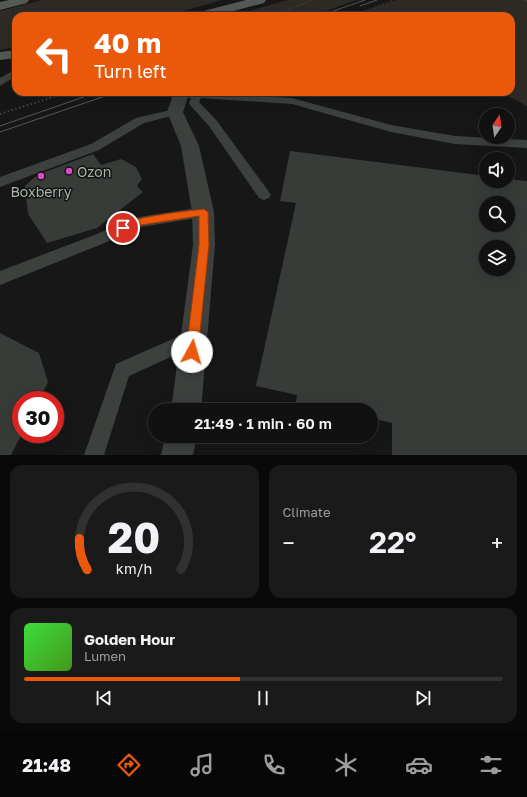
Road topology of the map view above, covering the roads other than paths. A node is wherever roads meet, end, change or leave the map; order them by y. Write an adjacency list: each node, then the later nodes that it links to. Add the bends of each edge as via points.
1 (23, 0): 3 (main road)
2 (260, 0): 4 (main road)
3 (0, 6)
4 (216, 12)
5 (12, 54): 6 (main road)
6 (0, 56)
7 (12, 75): 8 (lane)
8 (0, 84)
9 (183, 98): 10 (lane, via 292,102 391,128 455,140); 11 (lane, via 95,147); 12 (lane, via 194,103 208,115); 13 (street)
10 (527, 144)
11 (0, 182)
12 (264, 195)
13 (204, 212): 14 (lane, via 133,223 102,238); 15 (street, via 204,245)
14 (0, 278)
15 (194, 338): 16 (street); 18 (lane, via 122,370)
16 (187, 403)
17 (180, 443): 19 (street)
18 (94, 455)
19 (177, 455)

